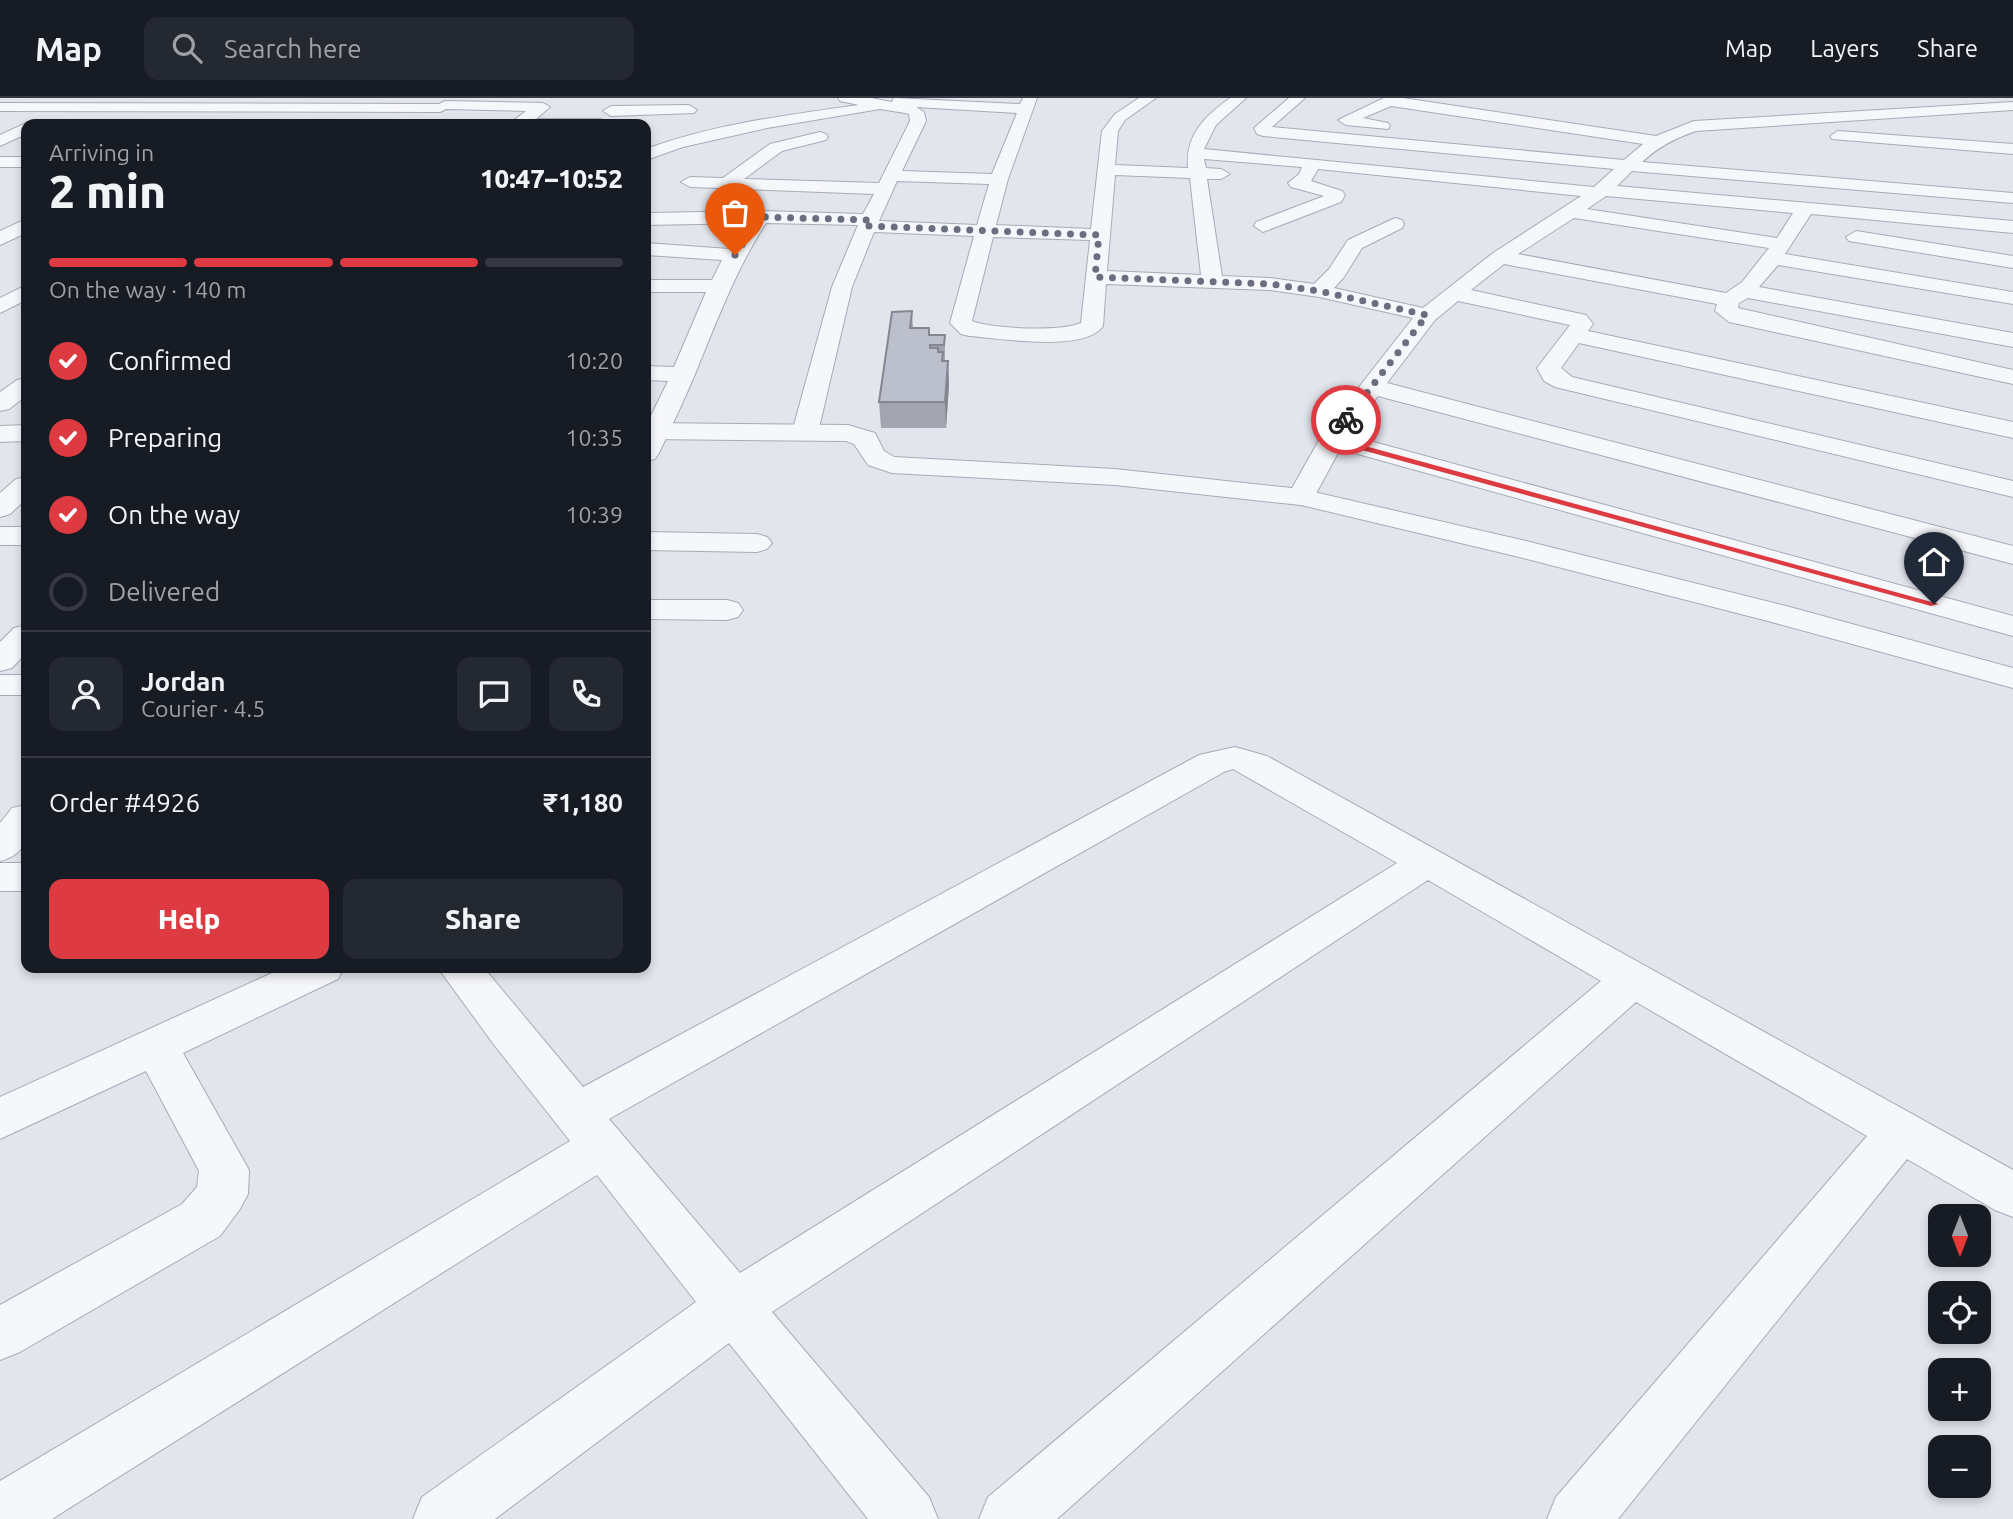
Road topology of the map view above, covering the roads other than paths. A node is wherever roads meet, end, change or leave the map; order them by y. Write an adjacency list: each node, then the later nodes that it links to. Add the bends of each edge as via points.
1 (170, 98): 20 (street)
2 (247, 98): 21 (street)
3 (701, 98): 25 (street)
4 (845, 98): 13 (street)
5 (1239, 98): 56 (street, via 1202,131)
6 (1298, 98): 48 (street, via 1263,131)
7 (1880, 98): 26 (street)
8 (2004, 98): 11 (street)
9 (1122, 99): 10 (street)
10 (1147, 99): 61 (street, via 1114,123)
11 (2013, 99)
12 (1392, 100): 29 (street); 40 (street)
13 (898, 101): 14 (street); 42 (street, via 916,112); 50 (street, via 768,117)
14 (1027, 103): 65 (street)
15 (447, 104): 23 (street); 31 (street); 37 (street, via 543,107)
16 (1509, 104): 29 (street)
17 (1793, 104): 28 (street)
18 (2013, 106): 26 (street)
19 (0, 107): 20 (street)
20 (151, 108): 21 (street); 33 (street)
21 (229, 108): 22 (street); 34 (street)
22 (308, 108): 23 (street); 35 (street)
23 (389, 109): 36 (street)
24 (1721, 109): 44 (street)
25 (689, 110): 27 (street); 50 (street)
26 (1949, 110): 28 (street); 30 (street)
27 (608, 114): 38 (street)
28 (1855, 115): 44 (street); 45 (street)
29 (1484, 116): 51 (street)
30 (2013, 117)
31 (428, 118)
32 (1672, 118): 44 (street)
33 (128, 119)
34 (210, 119)
35 (292, 119)
36 (376, 119)
37 (525, 119)
38 (563, 119)
39 (0, 120): 41 (street)
40 (1346, 120): 48 (street); 57 (street)
41 (21, 121)
42 (918, 121): 43 (street); 68 (street)
43 (893, 125)
44 (1698, 125): 51 (street); 54 (street)
45 (1975, 125)
46 (21, 130): 49 (street)
47 (841, 133): 67 (street, via 776,146)
48 (1312, 137): 52 (street)
49 (0, 141)
50 (678, 143): 55 (street)
51 (1655, 143): 53 (street); 60 (street)
52 (1417, 146): 57 (street); 64 (street)
53 (1692, 148)
54 (2013, 149)
55 (651, 153)
56 (1195, 153): 62 (street); 63 (street)
57 (1588, 161): 60 (street)
58 (21, 162): 59 (street)
59 (2, 163)
60 (1629, 166): 69 (street); 70 (street)
61 (1105, 170): 63 (street); 81 (street)
62 (1308, 170): 63 (street); 64 (street); 77 (street, via 1297,183 1332,193 1335,198)
63 (1197, 172): 89 (street)
64 (1401, 172): 69 (street)
65 (999, 179): 68 (street); 80 (street)
66 (690, 182): 67 (street)
67 (727, 183): 68 (street)
68 (889, 183): 75 (street)
69 (1600, 192): 71 (street); 73 (street)
70 (2013, 198)
71 (1573, 212): 84 (street); 86 (street)
72 (761, 217): 74 (street); 75 (street); 85 (street)
73 (1799, 218): 78 (street); 84 (street); 87 (street, via 1828,232)
74 (651, 219)
75 (869, 223): 80 (street); 108 (street, via 842,287)
76 (1395, 223): 92 (street, via 1355,244)
77 (1263, 226)
78 (2013, 227)
79 (21, 228): 82 (street)
80 (986, 230): 81 (street); 88 (street, via 962,327 1060,334 1086,331 1092,327)
81 (1099, 235): 88 (street)
82 (0, 239)
83 (651, 249): 85 (street)
84 (1776, 251): 95 (street); 96 (street)
85 (735, 255): 91 (street)
86 (1500, 257): 93 (street); 95 (street)
87 (2013, 262)
88 (1095, 277): 89 (street)
89 (1212, 281): 92 (street)
90 (651, 286): 91 (street)
91 (719, 286): 102 (street)
92 (1319, 291): 98 (street)
93 (1452, 293): 98 (street); 99 (street, via 1578,320 1583,324)
94 (21, 294): 97 (street)
95 (1737, 295): 100 (street); 103 (street, via 1726,311 1737,317)
96 (2013, 298)
97 (0, 307)
98 (1427, 315): 104 (street)
99 (1574, 335): 107 (street); 115 (street, via 1549,368 1552,376 1564,382)
100 (2013, 340)
101 (651, 373): 102 (street)
102 (684, 374): 111 (street)
103 (2013, 377)
104 (1372, 387): 113 (street); 122 (street)
105 (21, 389): 106 (street)
106 (0, 404)
107 (2013, 430)
108 (805, 432): 112 (street); 116 (street, via 859,435 866,439 871,456 892,465 1076,474)
109 (21, 433): 110 (street)
110 (0, 434)
111 (651, 434)
112 (651, 438)
113 (1332, 439): 116 (street); 125 (street)
114 (21, 489): 117 (street)
115 (2013, 489)
116 (1301, 497): 128 (street, via 1775,612)
117 (0, 508)
118 (0, 536): 119 (street)
119 (21, 536)
120 (651, 541): 121 (street)
121 (757, 543)
122 (2013, 555)
123 (651, 609): 124 (street)
124 (727, 610)
125 (2013, 626)
126 (21, 640): 127 (street)
127 (0, 662)
128 (2013, 678)
129 (0, 685): 130 (street)
130 (21, 685)
131 (21, 823): 132 (street)
132 (0, 848)
133 (1426, 862): 138 (street); 141 (street, via 1254,764 1236,758 1212,763); 144 (street)
134 (0, 877): 135 (street)
135 (21, 877)
136 (311, 973): 139 (street)
137 (464, 973): 141 (street)
138 (1633, 979): 142 (street); 149 (street)
139 (156, 1047): 140 (street); 145 (street, via 224,1170 222,1194 201,1220)
140 (0, 1119)
141 (589, 1130): 144 (street); 146 (street)
142 (1901, 1131): 143 (street); 150 (street)
143 (2013, 1195)
144 (733, 1307): 147 (street); 148 (street)
145 (0, 1334)
146 (0, 1516)
147 (444, 1519)
148 (907, 1519)
149 (1010, 1519)
150 (1578, 1519)

